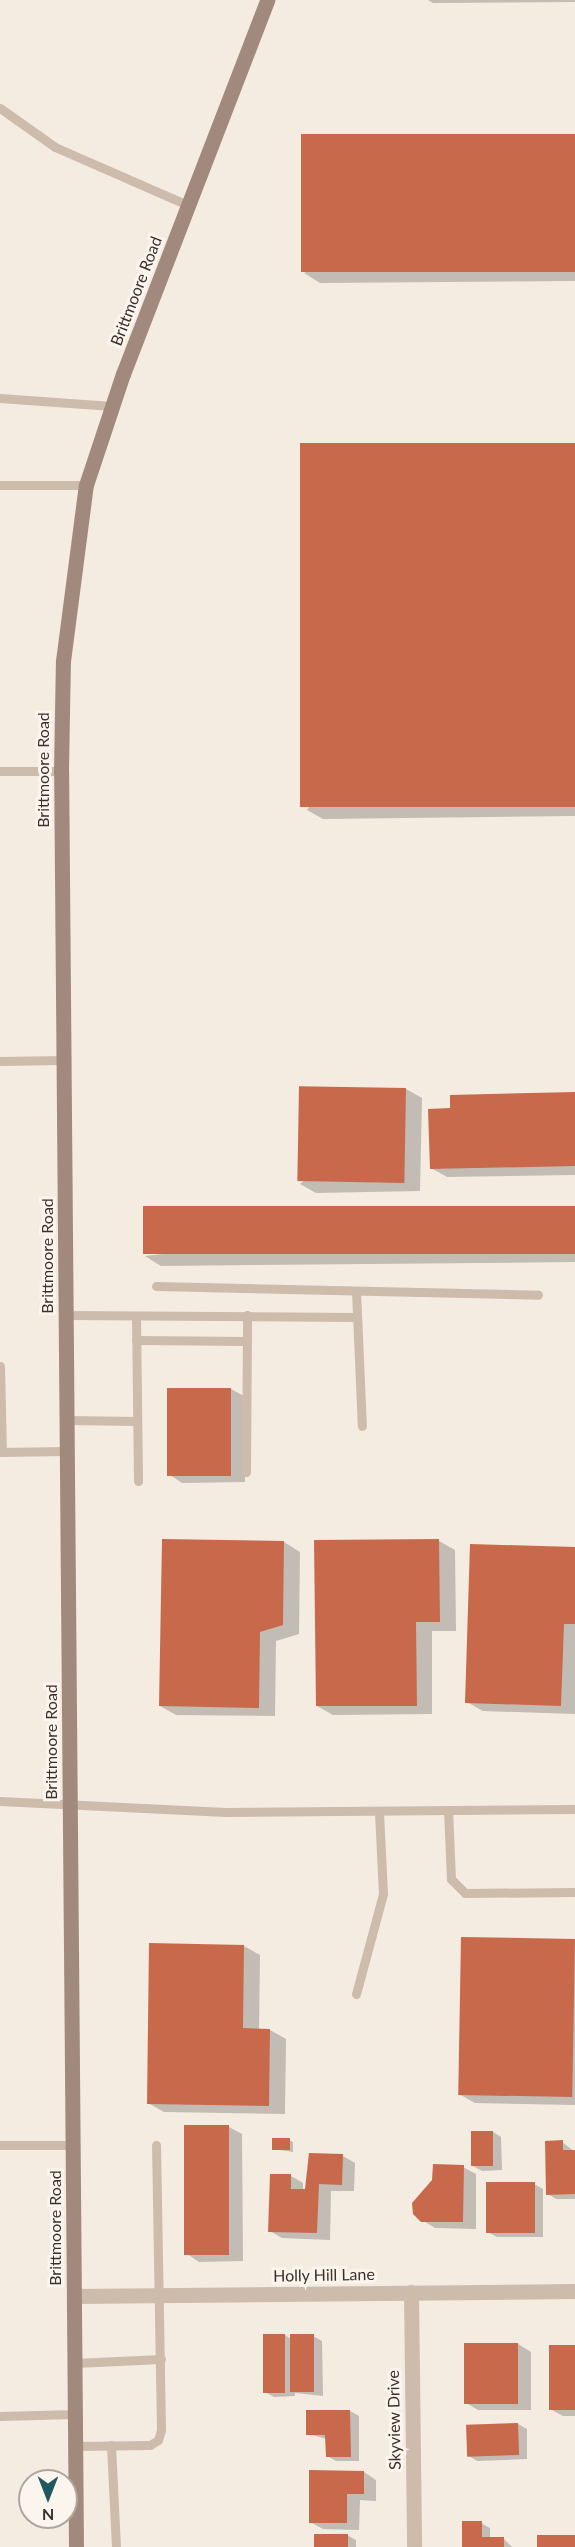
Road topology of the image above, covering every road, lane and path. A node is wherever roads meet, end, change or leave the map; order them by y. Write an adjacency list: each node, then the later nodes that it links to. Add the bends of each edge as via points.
1 (267, 0): 3 (main road, Brittmoore Road)
2 (0, 108): 3 (lane, via 55,147)
3 (188, 205): 5 (main road, Brittmoore Road)
4 (0, 398): 5 (lane)
5 (112, 406): 7 (main road, Brittmoore Road)
6 (0, 485): 7 (lane)
7 (86, 485): 9 (main road, Brittmoore Road, via 63,661)
8 (0, 771): 9 (lane)
9 (61, 771): 10 (main road, Brittmoore Road)
10 (63, 1060): 11 (lane); 15 (main road, Brittmoore Road)
11 (0, 1061)
12 (156, 1286): 13 (lane)
13 (356, 1291): 14 (lane); 18 (lane)
14 (538, 1294)
15 (65, 1315): 17 (lane); 23 (main road, Brittmoore Road)
16 (247, 1315): 17 (lane); 18 (lane); 20 (lane)
17 (136, 1316): 19 (lane)
18 (357, 1317): 25 (lane)
19 (136, 1340): 20 (lane); 24 (lane)
20 (247, 1341): 28 (lane)
21 (0, 1366): 22 (lane)
22 (1, 1399): 27 (lane)
23 (66, 1420): 24 (lane); 26 (main road, Brittmoore Road)
24 (137, 1421): 29 (lane)
25 (362, 1426)
26 (67, 1451): 27 (lane); 31 (main road, Brittmoore Road)
27 (1, 1452)
28 (246, 1472)
29 (138, 1481)
30 (0, 1801): 31 (lane)
31 (70, 1802): 34 (lane, via 226,1812); 38 (main road, Brittmoore Road)
32 (575, 1809): 33 (lane)
33 (448, 1810): 34 (lane); 35 (lane, via 451,1879 465,1893)
34 (379, 1812): 36 (lane, via 383,1894)
35 (575, 1892)
36 (356, 1994)
37 (0, 2145): 38 (lane)
38 (73, 2145): 43 (main road, Brittmoore Road)
39 (156, 2145): 42 (lane)
40 (575, 2291): 41 (street, Holly Hill Lane)
41 (411, 2292): 42 (street, Holly Hill Lane); 52 (street, Skyview Drive)
42 (160, 2295): 43 (street, Holly Hill Lane); 44 (lane)
43 (74, 2296): 45 (main road, Brittmoore Road)
44 (161, 2359): 45 (lane); 48 (lane, via 158,2440 150,2445)
45 (75, 2363): 46 (main road, Brittmoore Road)
46 (75, 2414): 47 (lane); 49 (main road, Brittmoore Road)
47 (0, 2416)
48 (111, 2445): 49 (lane); 51 (lane)
49 (75, 2446): 50 (main road, Brittmoore Road)
50 (76, 2547)
51 (116, 2547)
52 (414, 2547)

